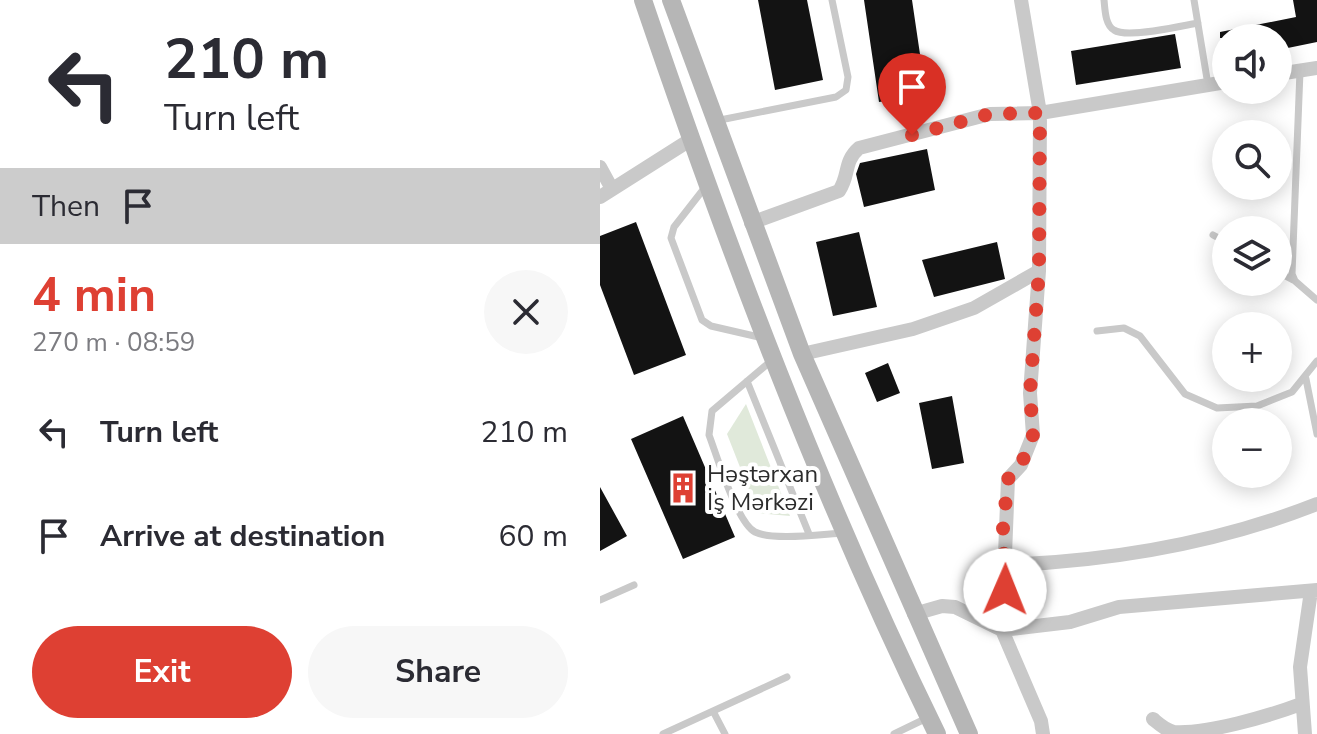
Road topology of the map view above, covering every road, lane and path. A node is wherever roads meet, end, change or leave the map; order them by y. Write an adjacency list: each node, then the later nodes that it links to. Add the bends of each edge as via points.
1 (643, 0): 15 (main road)
2 (671, 0): 14 (main road)
3 (832, 0): 14 (lane, via 846,90 836,97)
4 (1021, 0): 13 (street)
5 (1104, 0): 7 (lane, via 1107,23 1124,34)
6 (1194, 0): 7 (lane)
7 (1198, 23): 12 (lane)
8 (1317, 68): 9 (street)
9 (1300, 71): 10 (street); 22 (lane)
10 (1292, 72)
11 (1212, 84): 12 (street)
12 (1208, 85): 13 (street)
13 (1040, 113): 19 (street, via 990,114 859,148 849,156 839,191); 20 (street)
14 (713, 122): 19 (main road)
15 (690, 140): 17 (main road); 18 (street)
16 (600, 167): 18 (street)
17 (707, 184): 25 (main road); 25 (lane, via 671,238 702,320)
18 (606, 193)
19 (751, 223): 26 (main road)
20 (1039, 271): 26 (street, via 974,308 913,329); 35 (street, via 1030,393 1033,435 1021,465 1008,479 1003,528)
21 (1292, 279): 22 (lane)
22 (1295, 281): 23 (lane)
23 (1317, 300)
24 (1097, 331): 29 (lane, via 1124,328 1140,336 1185,394 1217,408 1257,406 1292,392)
25 (764, 338): 27 (main road)
26 (802, 354): 39 (main road)
27 (772, 359): 30 (lane); 33 (main road)
28 (1317, 361): 29 (lane)
29 (1306, 379): 31 (lane)
30 (747, 381): 34 (lane); 34 (lane, via 712,411 709,435 743,521 755,532)
31 (1317, 434)
32 (1317, 504): 35 (street, via 1223,538 1067,562)
33 (845, 533): 34 (lane); 45 (main road)
34 (809, 534)
35 (1007, 565): 40 (street)
36 (634, 585): 38 (lane)
37 (1314, 590): 40 (street, via 1133,605 1070,622); 42 (street, via 1300,667)
38 (600, 600)
39 (914, 614): 40 (street, via 955,607); 49 (main road)
40 (1002, 630): 50 (street)
41 (787, 677): 43 (lane)
42 (1301, 704): 44 (street, via 1264,718 1191,732 1167,730); 51 (street)
43 (713, 711): 46 (lane); 47 (lane)
44 (1153, 719)
45 (933, 726): 48 (lane)
46 (663, 734)
47 (725, 734)
48 (894, 734)
49 (969, 734)
50 (1043, 734)
51 (1305, 734)

